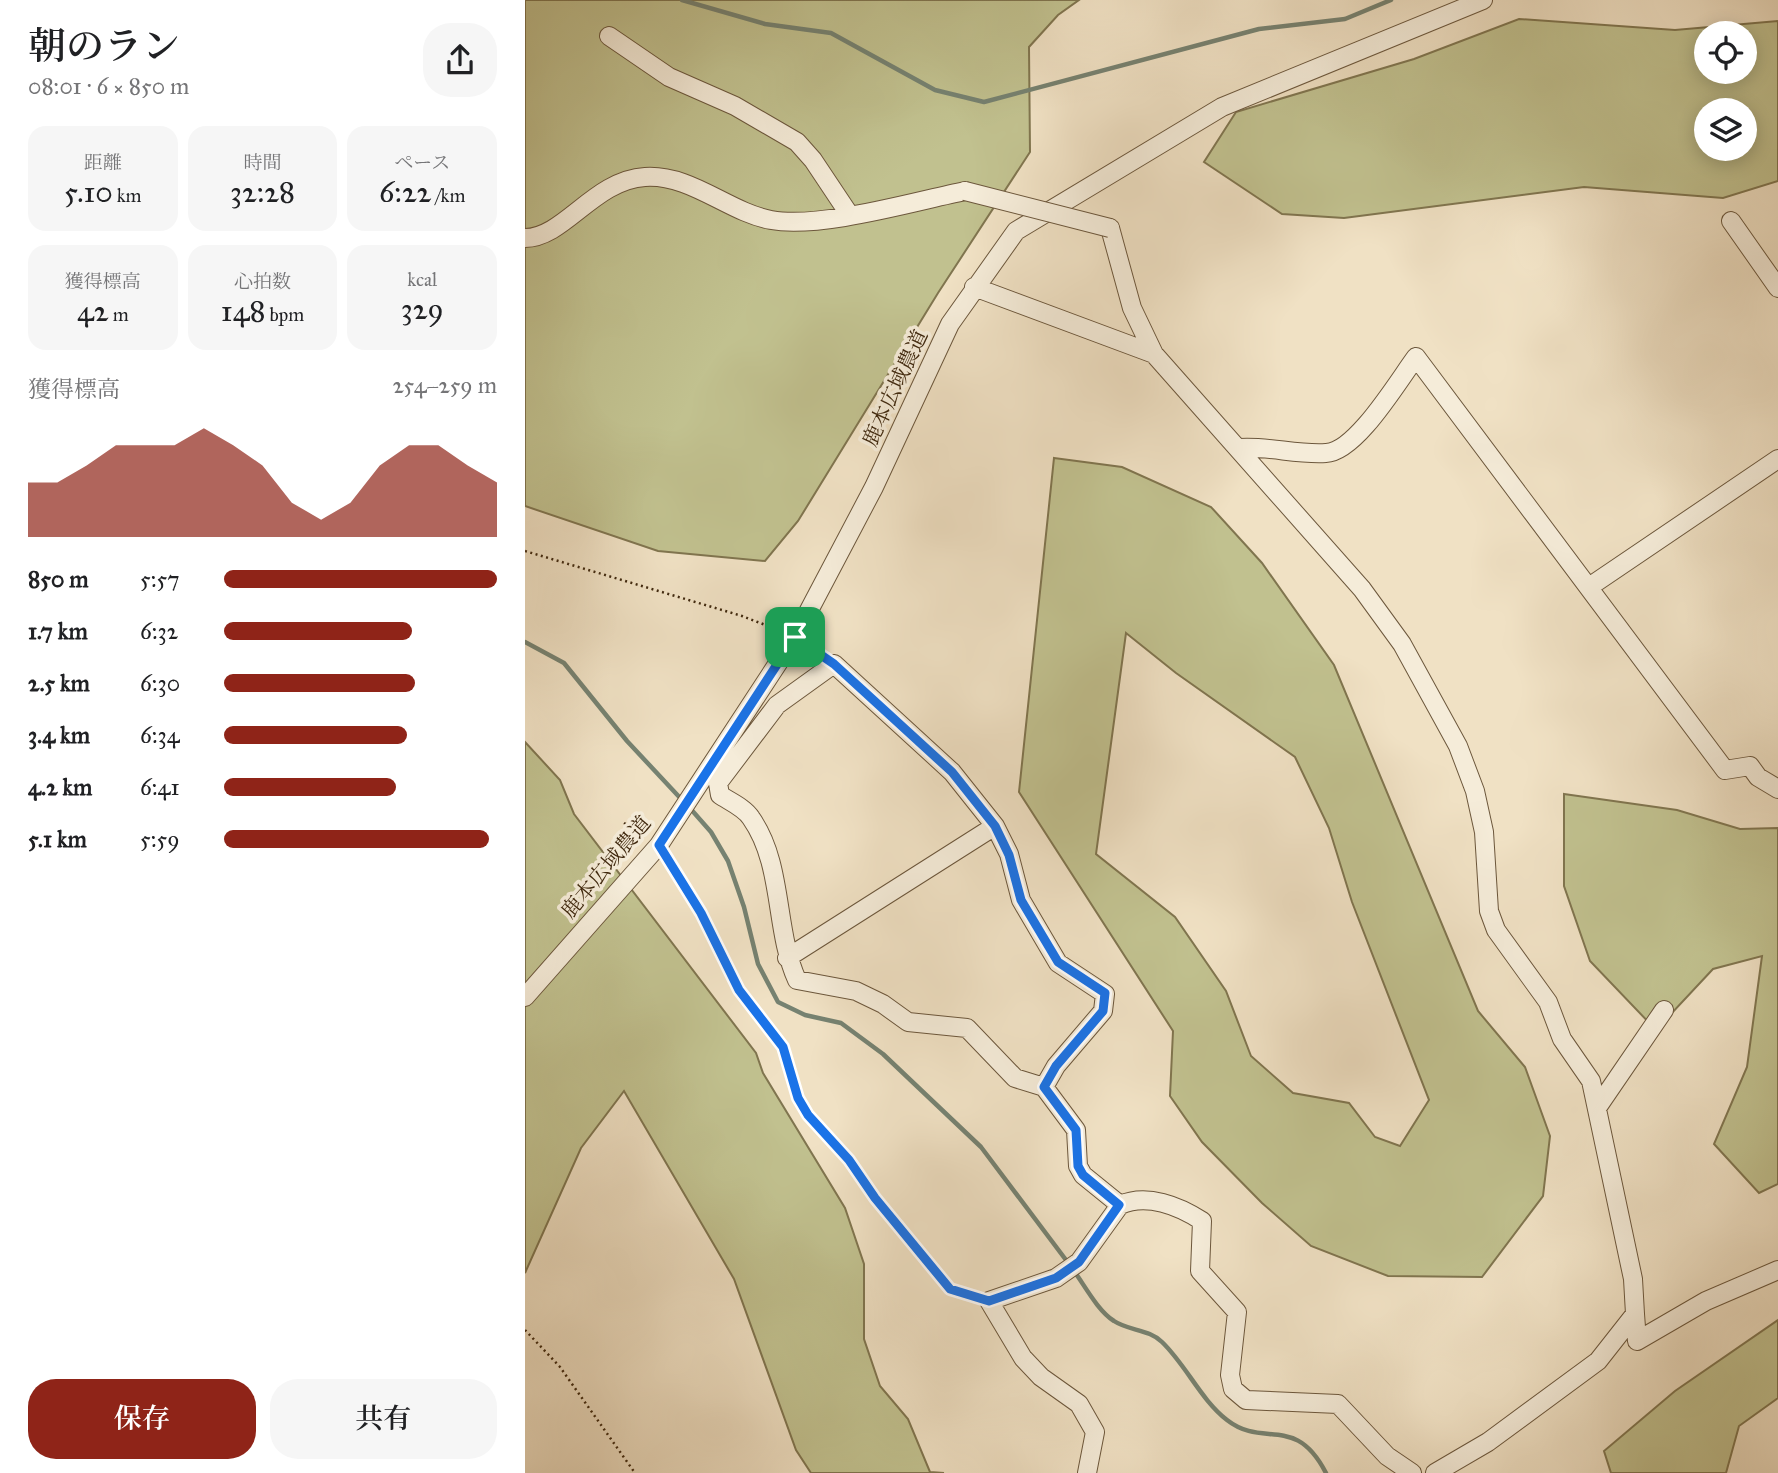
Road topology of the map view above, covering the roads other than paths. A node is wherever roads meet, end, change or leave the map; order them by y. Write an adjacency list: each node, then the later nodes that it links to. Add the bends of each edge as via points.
1 (1483, 0): 6 (street, 鹿本広域農道, via 1222,107 1016,231)
2 (609, 36): 3 (street, via 669,77 735,106 797,142)
3 (849, 214): 5 (street, via 807,223 768,220 673,180 646,177 600,191 539,238); 8 (street, bridge, via 965,191 1110,228 1132,309)
4 (1731, 221): 7 (street)
5 (525, 238)
6 (974, 287): 8 (street); 15 (street, 鹿本広域農道, via 950,324 868,498 795,637 659,845)
7 (1778, 288)
8 (1154, 354): 9 (street)
9 (1240, 448): 11 (street, via 1338,451 1364,427 1416,357); 18 (street, via 1362,589 1402,644 1458,746 1475,791 1488,854 1489,911 1496,930 1548,1002 1562,1040 1591,1081)
10 (1778, 459): 11 (street)
11 (1589, 587): 12 (street, via 1725,770 1750,766)
12 (1778, 789)
13 (995, 826): 14 (street); 14 (street, via 952,772 834,664 777,705 718,783 720,795 750,816 764,847 775,879); 17 (street, via 1009,855 1021,900 1058,962 1105,993 1103,1011)
14 (787, 958): 17 (street, via 797,980 856,991 908,1022 967,1028 1015,1077)
15 (525, 997)
16 (1664, 1010): 18 (street)
17 (1044, 1087): 19 (street, via 1076,1130 1078,1166 1083,1175)
18 (1597, 1108): 21 (street, via 1633,1279)
19 (1119, 1205): 22 (street, via 1079,1262 1056,1278 989,1301 1023,1358 1079,1404 1095,1432); 23 (street, via 1149,1199 1186,1211 1202,1222 1200,1271 1237,1312 1230,1375 1233,1389 1246,1400 1338,1404 1387,1456)
20 (1778, 1270): 21 (street, via 1706,1300 1637,1341)
21 (1635, 1314): 24 (street, via 1598,1361 1488,1441)
22 (1087, 1473)
23 (1412, 1473)
24 (1435, 1473)

